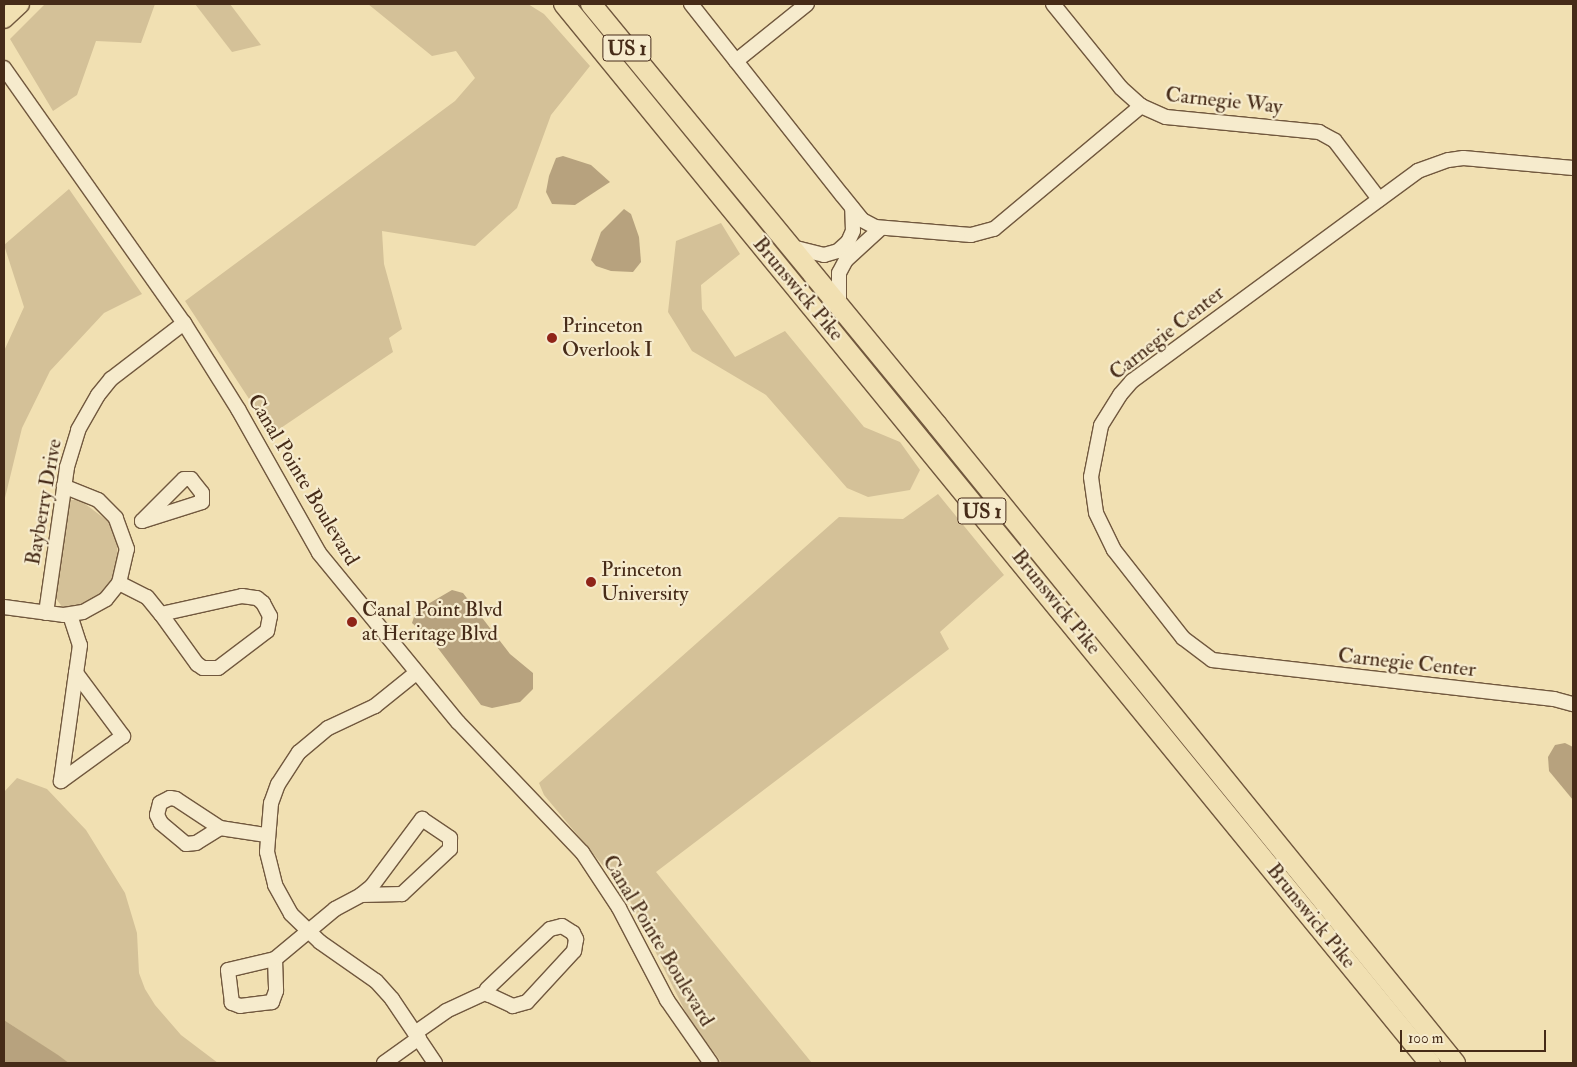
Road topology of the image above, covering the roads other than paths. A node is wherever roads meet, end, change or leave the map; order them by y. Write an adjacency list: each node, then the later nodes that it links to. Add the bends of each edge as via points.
1 (20, 4): 8 (main road)
2 (553, 4): 9 (highway)
3 (564, 4): 9 (highway, Brunswick Pike / US 1)
4 (590, 4): 17 (highway, Brunswick Pike / US 1)
5 (691, 4): 10 (street)
6 (807, 4): 10 (street)
7 (1053, 4): 12 (street, Carnegie Way, via 1122,88)
8 (4, 19)
9 (604, 51): 41 (highway, Brunswick Pike / US 1)
10 (736, 61): 15 (street)
11 (4, 68): 19 (street, Canal Pointe Boulevard)
12 (1141, 106): 14 (street, Carnegie Way, via 1166,117 1319,132 1336,141); 16 (street, via 994,229 971,235)
13 (1573, 168): 14 (street, Carnegie Center, via 1473,159 1448,160 1418,171)
14 (1379, 198): 30 (street, Carnegie Center, via 1141,374 1120,395 1101,426 1092,459 1092,495 1103,532 1183,638 1212,660 1554,698)
15 (852, 208): 16 (street, via 868,225); 17 (street, via 852,231 848,242 838,251 824,255)
16 (881, 228): 18 (street, via 846,260 839,273)
17 (789, 246): 18 (highway, Brunswick Pike / US 1)
18 (839, 307): 42 (highway, Brunswick Pike / US 1)
19 (184, 323): 20 (street, Bayberry Drive, via 127,365 98,395 78,430); 29 (street, Canal Pointe Boulevard, via 238,409 319,553)
20 (64, 486): 22 (street, via 98,500); 25 (street, Bayberry Drive)
21 (142, 521): 22 (street)
22 (122, 529): 23 (street, via 126,561)
23 (119, 584): 26 (street, via 147,597); 27 (street, via 95,607)
24 (4, 607): 25 (street)
25 (46, 613): 27 (street)
26 (161, 614): 26 (street, via 197,664 210,669 218,668 263,637 270,623 263,603 249,596)
27 (70, 615): 28 (street, via 80,645)
28 (76, 673): 28 (street, via 69,722 62,781 123,736)
29 (416, 673): 32 (street, via 375,706 328,728 299,752 278,784); 40 (street, Canal Pointe Boulevard, via 458,722 582,852 619,908 667,1000)
30 (1573, 704)
31 (220, 828): 32 (street)
32 (266, 835): 34 (street, via 275,884 291,914)
33 (361, 895): 33 (street, via 402,894 450,849 451,840 422,819 372,886); 34 (street, via 335,909)
34 (306, 931): 35 (street); 37 (street, via 376,981)
35 (275, 959)
36 (487, 992): 36 (street, via 506,1005 520,1006 527,1002 574,951 576,939 573,933 562,926 550,929); 37 (street, via 452,1008)
37 (417, 1036): 38 (street); 39 (street)
38 (384, 1063)
39 (435, 1063)
40 (711, 1063)
41 (1430, 1063)
42 (1455, 1063)

